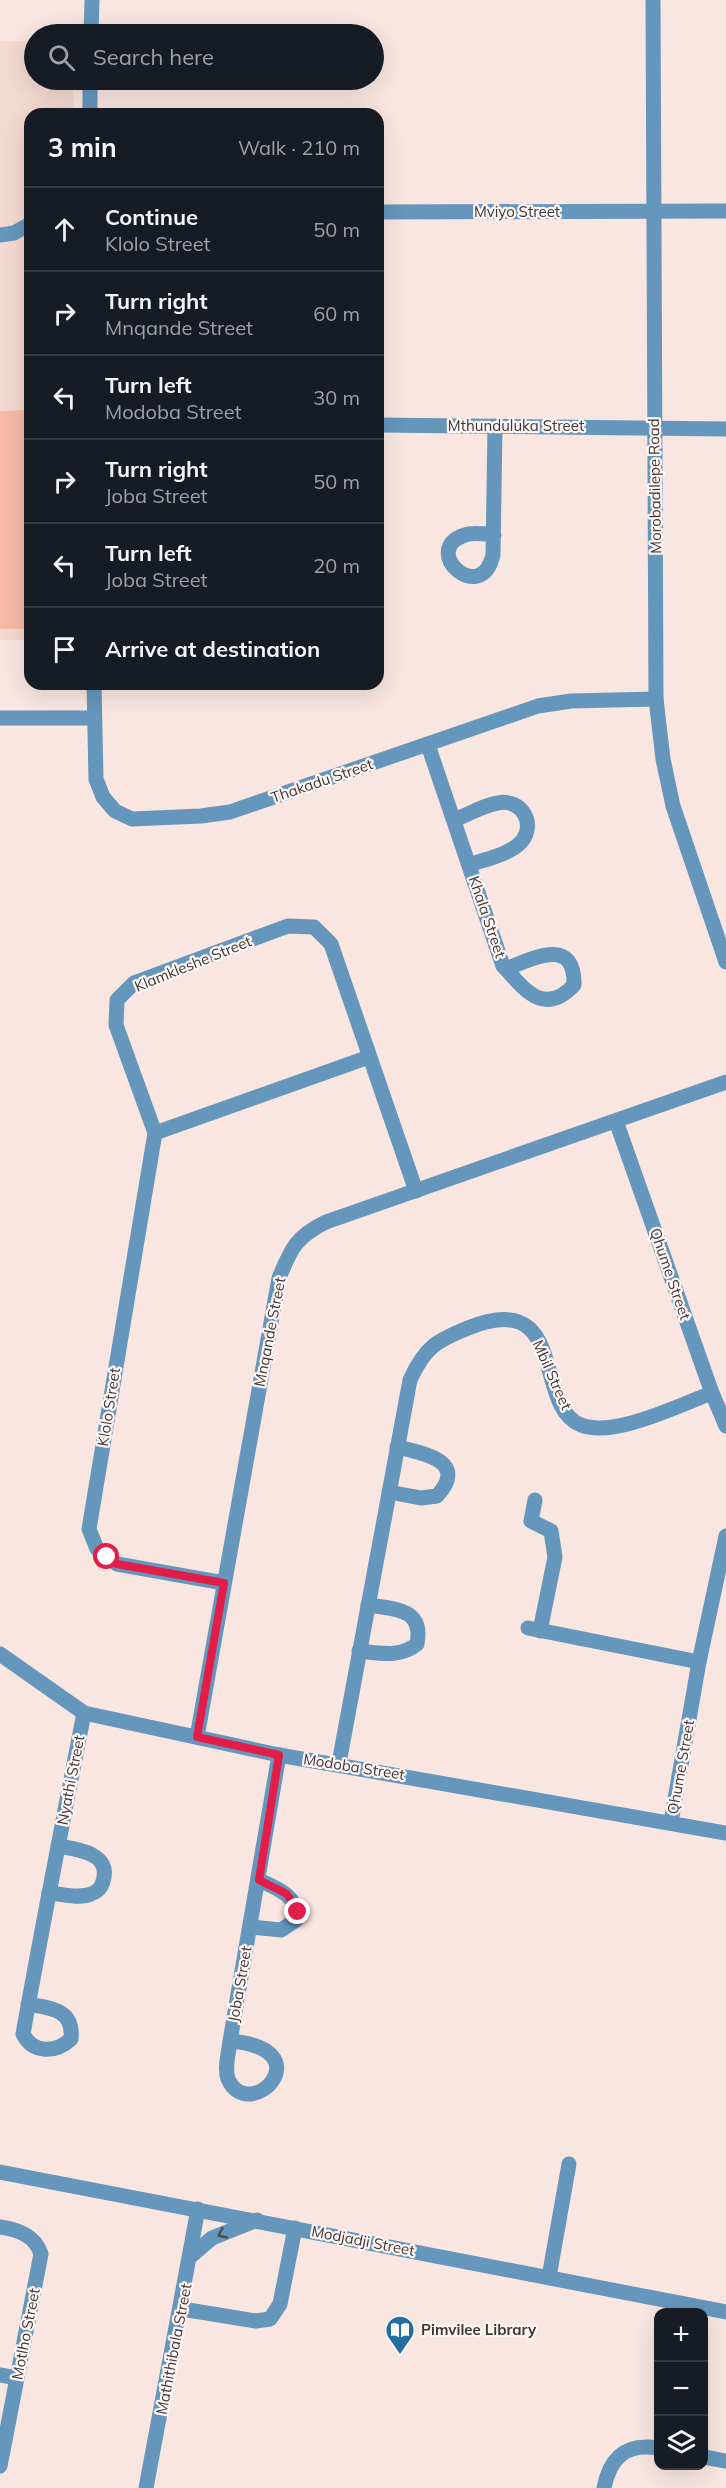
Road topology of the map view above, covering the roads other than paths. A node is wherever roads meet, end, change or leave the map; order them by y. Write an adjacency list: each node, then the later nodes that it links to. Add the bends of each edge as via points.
1 (92, 0): 3 (street)
2 (653, 0): 6 (street, Morobadilepe Road)
3 (91, 24)
4 (90, 90): 5 (street)
5 (90, 108)
6 (656, 211): 7 (street, Mviyo Street); 8 (street, Mviyo Street); 13 (street, Morobadilepe Road)
7 (726, 211)
8 (384, 212)
9 (24, 226): 10 (street)
10 (0, 236)
11 (384, 425): 12 (street, Mthunduluka Street)
12 (495, 426): 13 (street, Mthunduluka Street); 15 (street)
13 (654, 426): 14 (street, Mthunduluka Street); 17 (street, Morobadilepe Road)
14 (726, 429)
15 (494, 535)
16 (94, 690): 19 (street, Thakadu Street)
17 (656, 699): 20 (street, Thakadu Street, via 571,701 538,706); 23 (street, Morobadilepe Road, via 673,806)
18 (0, 718): 19 (street)
19 (94, 718): 20 (street, Thakadu Street, via 96,779 115,811 132,819 230,812)
20 (428, 745): 21 (street, Khala Street)
21 (454, 820): 22 (street, Khala Street); 22 (street, Khala Street, via 498,803 511,803 526,817 527,830 521,842)
22 (469, 865): 24 (street, Khala Street)
23 (726, 962)
24 (506, 969)
25 (369, 1057): 28 (street); 28 (street, Klamkleshe Street, via 331,945 314,927 288,926 134,983 117,1000 116,1025); 29 (street, Klamkleshe Street)
26 (726, 1083): 27 (street, Mnqande Street)
27 (616, 1122): 29 (street, Mnqande Street); 30 (street, Qhume Street)
28 (155, 1133): 36 (street, Klolo Street, via 89,1529 97,1550 117,1564)
29 (416, 1191): 36 (street, Mnqande Street, via 326,1222 306,1232 290,1250 279,1278)
30 (712, 1393): 31 (street, Qhume Street); 32 (street, Mbil Street, via 610,1429 580,1425 564,1410 541,1344 528,1326 505,1317 486,1320 438,1340 421,1356 410,1380)
31 (726, 1426)
32 (398, 1448): 33 (street, Mbil Street); 33 (street, via 432,1455 442,1462 448,1473 446,1487 437,1496 421,1498)
33 (389, 1492): 37 (street, Mbil Street)
34 (535, 1500): 40 (street, via 531,1521 551,1531 555,1551 534,1630)
35 (726, 1536): 40 (street, Qhume Street)
36 (224, 1583): 42 (street, Mnqande Street)
37 (368, 1605): 38 (street, Mbil Street); 38 (street, via 403,1611 415,1620 419,1638 408,1652)
38 (359, 1651): 44 (street, Mbil Street)
39 (0, 1654): 41 (street, Modoba Street)
40 (699, 1662): 45 (street, Qhume Street)
41 (84, 1713): 42 (street, Modoba Street); 47 (street, Nyathi Street)
42 (197, 1737): 43 (street, Modoba Street)
43 (279, 1755): 44 (street, Modoba Street); 48 (street, Joba Street)
44 (339, 1763): 45 (street, Modoba Street)
45 (671, 1822): 46 (street, Modoba Street)
46 (726, 1833)
47 (58, 1846): 49 (street, Nyathi Street); 49 (street, Nyathi Street, via 97,1857 105,1869 105,1878 90,1895)
48 (259, 1880): 50 (street, Joba Street); 50 (street, Joba Street, via 287,1894 298,1912 296,1920 281,1930)
49 (48, 1893): 51 (street, Nyathi Street)
50 (251, 1928): 52 (street, Joba Street)
51 (28, 2004)
52 (230, 2041)
53 (569, 2164): 60 (street)
54 (0, 2172): 55 (street, Modjadji Street)
55 (198, 2209): 56 (street, Modjadji Street); 59 (street, Mathithibala Street)
56 (256, 2220): 58 (street, Modjadji Street); 59 (street, one-way to 59, via 212,2238)
57 (0, 2227): 64 (street, Motlho Street, via 22,2231 41,2254)
58 (295, 2228): 60 (street, Modjadji Street); 61 (street, via 280,2304 270,2319 256,2321)
59 (192, 2256): 61 (street, Mathithibala Street)
60 (549, 2277): 62 (street, Modjadji Street)
61 (182, 2309): 69 (street, Mathithibala Street)
62 (726, 2312)
63 (0, 2375): 64 (street)
64 (17, 2378): 68 (street, Motlho Street)
65 (654, 2448): 70 (street, via 634,2448 623,2453 607,2470)
66 (708, 2458): 67 (street)
67 (726, 2461)
68 (0, 2466)
69 (146, 2488)
70 (604, 2488)

